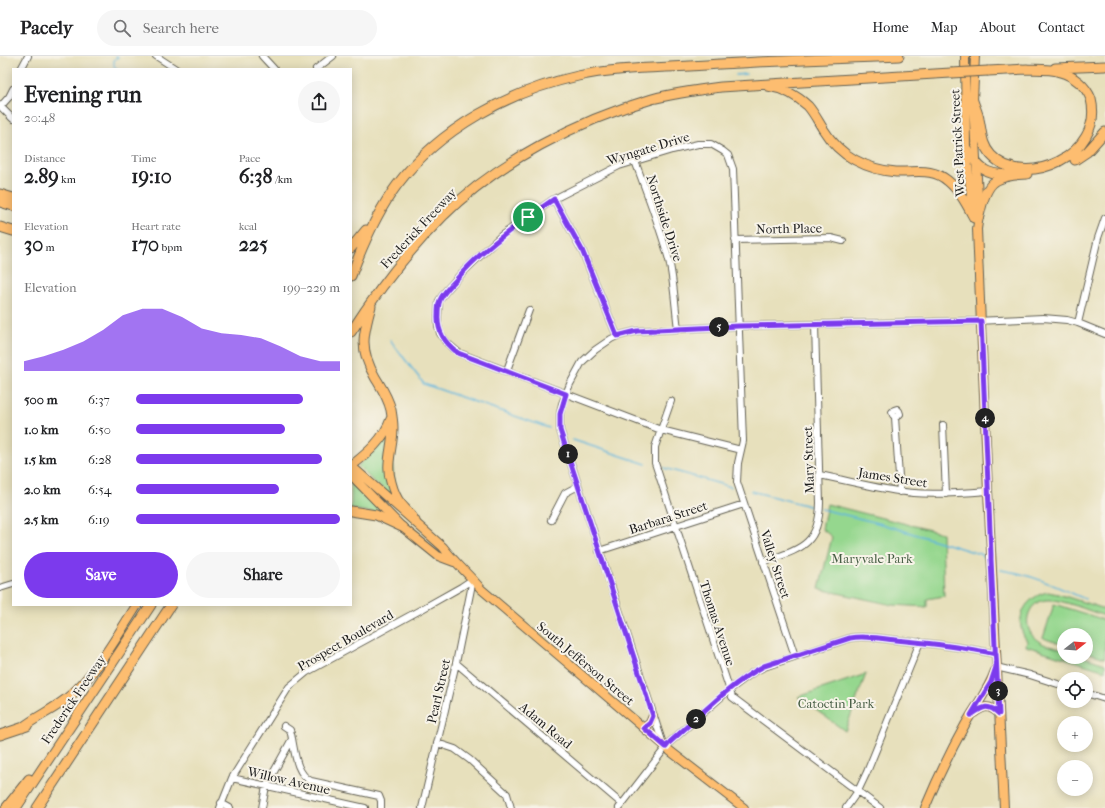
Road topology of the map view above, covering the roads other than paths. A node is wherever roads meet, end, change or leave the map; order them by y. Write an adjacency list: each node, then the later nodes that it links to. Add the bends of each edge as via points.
1 (28, 56): 11 (street)
2 (156, 56): 12 (street)
3 (262, 56): 13 (street)
4 (333, 56): 14 (street)
5 (788, 56): 9 (highway)
6 (899, 56): 9 (highway, Frederick Freeway)
7 (965, 56): 22 (main road, West Patrick Street)
8 (974, 56): 18 (main road, West Patrick Street)
9 (723, 64): 27 (highway, Frederick Freeway, via 580,75 510,98 478,114 448,135 410,170)
10 (1105, 66): 15 (highway, Frederick Freeway)
11 (22, 68)
12 (174, 68)
13 (273, 68)
14 (317, 68)
15 (1021, 70): 16 (highway, Frederick Freeway, bridge); 18 (highway, via 1062,72 1076,79 1088,92 1094,122 1088,140 1077,153 1061,162 1040,168 1017,168 1003,164 992,156 984,145)
16 (758, 84): 28 (highway, via 777,87 802,101 834,144 861,163 887,171 931,172 944,178 959,193); 36 (highway, Frederick Freeway, via 691,91 653,99 617,110 550,140 465,196 417,244)
17 (12, 91): 19 (street)
18 (973, 101): 24 (main road, West Patrick Street)
19 (0, 106): 20 (street)
20 (12, 118)
21 (1105, 132): 25 (highway, via 1087,152 1070,163 1033,174)
22 (966, 148): 24 (highway); 28 (main road, West Patrick Street)
23 (635, 161): 26 (street, Wyngate Drive, via 608,171); 32 (street, Wyngate Drive, via 698,144 712,144 723,151 728,155 733,169); 42 (street, Northside Drive, via 669,261)
24 (976, 162): 25 (highway, via 978,167 986,171); 28 (main road, West Patrick Street)
25 (1010, 175): 28 (highway, via 995,182 988,189)
26 (554, 199): 45 (street, via 582,250); 46 (street, Wyngate Drive, via 502,235 461,274 439,301 438,325 446,342 458,353)
27 (383, 206): 34 (highway); 35 (highway, Frederick Freeway, via 362,246)
28 (976, 217): 38 (main road, West Patrick Street)
29 (1105, 218): 39 (street)
30 (0, 227): 31 (highway)
31 (12, 231)
32 (735, 240): 33 (street, North Place, via 831,238); 41 (street, Wyngate Drive)
33 (843, 241)
34 (352, 247)
35 (352, 273)
36 (372, 299): 43 (highway, Frederick Freeway); 49 (highway, via 365,326 364,349 386,395)
37 (529, 310): 46 (street)
38 (981, 321): 39 (street, via 1043,318); 40 (street); 60 (main road, West Patrick Street)
39 (1078, 323): 44 (street)
40 (815, 325): 41 (street); 56 (street, Mary Street)
41 (739, 326): 42 (street); 53 (street, Wyngate Drive, via 743,441)
42 (678, 329): 45 (street, via 637,331)
43 (352, 330)
44 (1105, 334)
45 (617, 336): 47 (street, via 582,362)
46 (506, 370): 47 (street, Wyngate Drive)
47 (566, 394): 52 (street, Wyngate Drive); 59 (street, via 560,414 560,430)
48 (671, 401): 52 (street, Thomas Avenue)
49 (392, 416): 54 (highway, via 385,434); 66 (highway, via 393,429 388,464 392,488)
50 (895, 417): 61 (street)
51 (943, 425): 62 (street)
52 (661, 430): 53 (street, Wyngate Drive); 67 (street, Thomas Avenue, via 655,463)
53 (741, 450): 58 (street, Wyngate Drive)
54 (352, 466)
55 (352, 468): 66 (main road, South Jefferson Street, via 401,512)
56 (819, 474): 61 (street, James Street); 71 (street, Mary Street, via 820,513 810,539 800,549)
57 (352, 476): 68 (main road, South Jefferson Street)
58 (737, 478): 63 (street, Valley Street)
59 (578, 486): 65 (street, via 565,493); 69 (street)
60 (988, 491): 62 (street, James Street); 80 (main road, West Patrick Street)
61 (900, 492): 62 (street, James Street)
62 (946, 494)
63 (744, 504): 67 (street, Barbara Street); 71 (street, Valley Street)
64 (352, 511): 68 (highway, via 376,515)
65 (551, 520)
66 (415, 521): 70 (main road, South Jefferson Street, via 443,547)
67 (676, 526): 69 (street, Barbara Street); 85 (street, Thomas Avenue)
68 (402, 527): 70 (main road, South Jefferson Street, via 438,556)
69 (599, 551): 91 (street)
70 (454, 562): 72 (main road, South Jefferson Street)
71 (764, 562): 81 (street, Valley Street)
72 (472, 579): 82 (street, Pearl Street); 94 (main road, South Jefferson Street); 99 (street, Prospect Boulevard, via 306,672 289,687)
73 (12, 584): 74 (street)
74 (0, 588)
75 (136, 606): 93 (highway, via 81,686 54,708)
76 (150, 606): 79 (highway, Frederick Freeway)
77 (170, 606): 107 (highway)
78 (920, 642): 80 (street); 81 (street, via 855,637); 101 (street)
79 (121, 651): 86 (highway, Frederick Freeway); 93 (highway, via 108,660 70,700 40,720)
80 (996, 654): 83 (main road, West Patrick Street)
81 (795, 656): 85 (street, via 764,666)
82 (456, 663): 97 (street, Pearl Street); 104 (street, Adam Road)
83 (996, 667): 84 (street); 89 (main road, West Patrick Street); 90 (main road, via 991,682)
84 (1057, 684)
85 (729, 690): 98 (street); 101 (street, Thomas Avenue, via 732,697)
86 (92, 694): 105 (highway); 106 (highway, Frederick Freeway)
87 (1093, 695): 88 (street)
88 (1105, 699)
89 (999, 714): 90 (main road, via 994,709 986,707); 118 (main road, West Patrick Street)
90 (971, 715): 117 (main road, via 944,765)
91 (653, 716): 94 (main road); 98 (street)
92 (284, 726): 96 (street, via 290,730)
93 (22, 728): 95 (highway)
94 (644, 728): 98 (main road, South Jefferson Street)
95 (0, 735)
96 (292, 739): 100 (street); 111 (street, via 297,762 305,778 380,796)
97 (437, 743): 112 (street, Pearl Street); 113 (street, via 455,750 470,760 507,794)
98 (664, 745): 104 (street); 114 (main road, South Jefferson Street)
99 (232, 778): 100 (street, Willow Avenue); 102 (street, Prospect Boulevard)
100 (266, 786): 103 (street, Willow Avenue); 109 (street)
101 (858, 791): 115 (street); 116 (street, Thomas Avenue)
102 (221, 805): 108 (street)
103 (346, 806): 110 (street, Willow Avenue)
104 (620, 806)
105 (6, 808)
106 (16, 808)
107 (37, 808)
108 (230, 808)
109 (262, 808)
110 (366, 808)
111 (381, 808)
112 (422, 808)
113 (511, 808)
114 (744, 808)
115 (846, 808)
116 (880, 808)
117 (925, 808)
118 (1004, 808)

